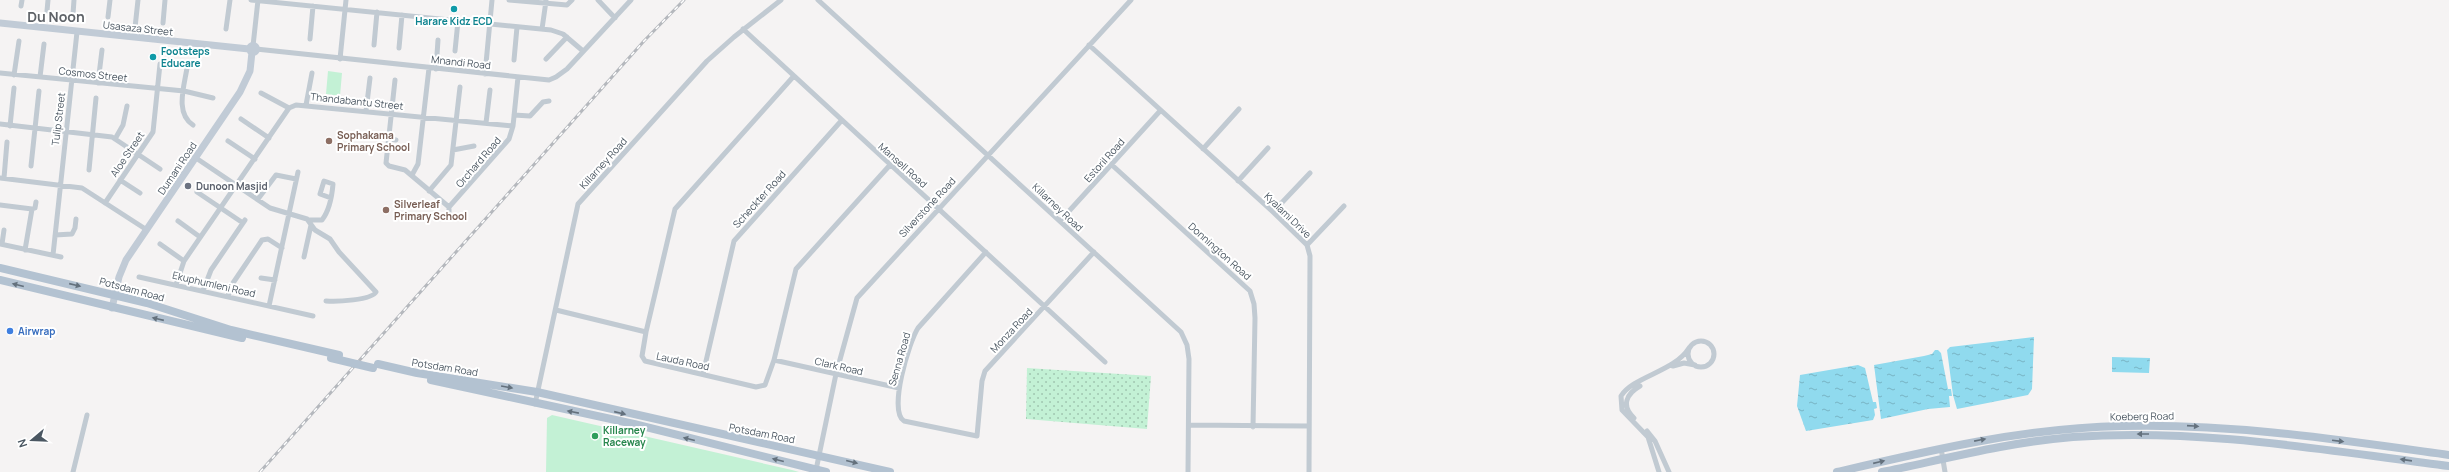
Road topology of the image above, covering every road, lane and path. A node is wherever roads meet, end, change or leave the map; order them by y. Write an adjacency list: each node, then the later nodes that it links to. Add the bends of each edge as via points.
1 (22, 0): 21 (street)
2 (48, 0): 24 (street)
3 (74, 0): 26 (street)
4 (110, 0): 28 (street)
5 (138, 0): 39 (street)
6 (165, 0): 32 (street)
7 (230, 0): 35 (street)
8 (251, 0): 9 (street)
9 (258, 0): 22 (street); 48 (street, Dumani Road)
10 (346, 0): 23 (street)
11 (492, 0): 33 (street)
12 (509, 0): 13 (street)
13 (520, 0): 20 (street)
14 (572, 0): 20 (street, via 567,5)
15 (598, 0): 29 (street)
16 (631, 0): 29 (street, Mnandi Road)
17 (781, 0): 37 (street, Killarney Road)
18 (818, 0): 111 (street, Killarney Road)
19 (1131, 0): 46 (street, Silverstone Road)
20 (546, 2): 36 (street)
21 (21, 6)
22 (313, 6): 23 (street); 41 (street)
23 (345, 8): 25 (street); 52 (street)
24 (47, 11)
25 (378, 12): 27 (street); 45 (street)
26 (73, 14)
27 (402, 15): 30 (street); 47 (street)
28 (108, 17)
29 (615, 18): 51 (street, Mnandi Road)
30 (458, 21): 33 (street); 50 (street)
31 (0, 23): 38 (street, Usasaza Street)
32 (163, 24)
33 (490, 24): 34 (street); 61 (street)
34 (517, 27): 36 (street); 54 (street)
35 (226, 29)
36 (542, 29): 40 (street, via 557,31)
37 (743, 30): 65 (street, Mansell Road); 176 (street, Killarney Road, via 708,61 578,204)
38 (77, 32): 39 (street, Usasaza Street); 68 (street, Tulip Street)
39 (134, 37): 48 (street, Usasaza Street)
40 (567, 37): 51 (street); 53 (street)
41 (310, 39)
42 (438, 40): 58 (street)
43 (19, 41): 62 (street)
44 (44, 44): 63 (street)
45 (374, 45)
46 (1089, 45): 85 (street, Kyalami Drive); 111 (street, Silverstone Road)
47 (399, 48)
48 (253, 49): 52 (street, Mnandi Road); 112 (street, Dumani Road, via 250,71 240,92)
49 (102, 50): 69 (street)
50 (455, 51)
51 (583, 51): 64 (street, Mnandi Road, via 561,74 552,79)
52 (340, 59): 57 (street, Mnandi Road)
53 (546, 59)
54 (514, 60)
55 (160, 64): 72 (street, Aloe Street)
56 (187, 68): 75 (street)
57 (429, 68): 58 (street, Mnandi Road); 88 (street)
58 (436, 68): 61 (street, Mnandi Road)
59 (0, 73): 62 (street, Cosmos Street)
60 (312, 73): 80 (street)
61 (485, 74): 64 (street, Mnandi Road)
62 (14, 75): 63 (street, Cosmos Street)
63 (40, 77): 68 (street, Cosmos Street)
64 (518, 77): 87 (street, Orchard Road)
65 (792, 77): 91 (street, Mansell Road); 178 (street, Lauda Road, via 675,209)
66 (370, 78): 84 (street)
67 (395, 80): 86 (street)
68 (72, 81): 69 (street, Cosmos Street); 98 (street, Tulip Street)
69 (98, 83): 72 (street, Cosmos Street)
70 (460, 87): 89 (street)
71 (14, 88): 95 (street)
72 (158, 89): 75 (street, Cosmos Street); 110 (street, Aloe Street, via 153,132)
73 (490, 90): 92 (street)
74 (39, 91): 97 (street)
75 (184, 92): 78 (street, Cosmos Street); 94 (street, via 183,115)
76 (261, 93): 82 (street)
77 (96, 98): 99 (street)
78 (214, 98)
79 (549, 101): 87 (street, via 543,102 530,116)
80 (306, 105): 82 (street, Thandabantu Street); 84 (street, Thandabantu Street)
81 (127, 106): 101 (street, via 124,122)
82 (289, 108): 100 (street)
83 (1239, 109): 108 (street)
84 (366, 111): 86 (street, Thandabantu Street)
85 (1160, 111): 108 (street, Kyalami Drive); 115 (street, Estoril Road)
86 (392, 113): 88 (street, Thandabantu Street); 102 (street)
87 (514, 115): 96 (street, Orchard Road)
88 (423, 116): 89 (street, Thandabantu Street); 121 (street, via 418,164)
89 (455, 119): 92 (street, Thandabantu Street); 109 (street)
90 (241, 120): 100 (street)
91 (842, 120): 114 (street, Mansell Road); 184 (street, Scheckter Road, via 734,241)
92 (486, 123): 96 (street, Thandabantu Street)
93 (0, 124): 95 (street)
94 (193, 125)
95 (10, 126): 97 (street)
96 (513, 126): 137 (street, Orchard Road, via 507,142)
97 (35, 128): 98 (street); 116 (street)
98 (65, 132): 99 (street); 126 (street, Tulip Street)
99 (92, 134): 101 (street); 118 (street)
100 (269, 138): 113 (street)
101 (115, 139): 110 (street)
102 (389, 139): 104 (street); 121 (street, via 386,163)
103 (228, 140): 113 (street)
104 (396, 140)
105 (7, 142): 122 (street)
106 (474, 146): 109 (street)
107 (1268, 148): 125 (street)
108 (1203, 149): 125 (street, Kyalami Drive)
109 (453, 150): 128 (street, via 450,167)
110 (138, 154): 117 (street); 124 (street, Aloe Street)
111 (988, 155): 138 (street, Silverstone Road); 147 (street, Killarney Road)
112 (196, 158): 127 (street); 149 (street, Dumani Road)
113 (255, 159): 127 (street)
114 (890, 165): 138 (street, Mansell Road); 180 (street, Lauda Road, via 796,269)
115 (1112, 165): 147 (street, Estoril Road); 194 (street, Donnington Road, via 1250,291 1255,318)
116 (32, 166)
117 (160, 169)
118 (89, 170)
119 (298, 172): 123 (street)
120 (1310, 173): 141 (street)
121 (412, 175): 128 (street)
122 (2, 178): 126 (street)
123 (296, 179): 132 (street, via 276,175); 143 (street)
124 (120, 180): 130 (street); 134 (street, Aloe Street)
125 (1238, 181): 141 (street, Kyalami Drive)
126 (60, 184): 134 (street, via 82,188); 150 (street, Tulip Street)
127 (237, 185): 132 (street); 139 (street)
128 (429, 191): 137 (street)
129 (197, 192): 139 (street)
130 (140, 193)
131 (331, 198): 146 (street, via 323,219)
132 (258, 199): 143 (street, via 270,208)
133 (36, 202): 140 (street, via 35,208)
134 (105, 203): 149 (street)
135 (0, 205): 140 (street)
136 (1344, 206): 154 (street)
137 (449, 207): 142 (street)
138 (938, 207): 157 (street, Mansell Road); 185 (street, Silverstone Road, via 855,300)
139 (222, 208): 151 (street); 169 (street, via 244,221 211,270)
140 (32, 209): 156 (street)
141 (1273, 212): 154 (street, Kyalami Drive)
142 (449, 214)
143 (288, 215): 146 (street); 155 (street)
144 (76, 219): 150 (street, via 72,234)
145 (178, 221): 151 (street)
146 (308, 221): 160 (street); 172 (street, via 330,239 376,292 354,299)
147 (1060, 221): 158 (street, Killarney Road)
148 (4, 230): 152 (street)
149 (147, 230): 170 (street, Dumani Road, via 123,265)
150 (55, 234): 159 (street, Tulip Street)
151 (200, 237): 162 (street)
152 (1, 244): 156 (street)
153 (160, 244): 162 (street)
154 (1307, 245): 193 (street, Kyalami Drive, via 1310,256)
155 (282, 248): 167 (street); 171 (street, via 268,239 262,240 233,283)
156 (25, 250): 159 (street)
157 (986, 252): 174 (street, Mansell Road); 186 (street, Senna Road, via 915,331)
158 (1094, 252): 174 (street, Monza Road); 192 (street, Killarney Road, via 1181,332 1187,345 1189,359)
159 (52, 255): 161 (street)
160 (304, 257)
161 (61, 258)
162 (184, 261): 168 (street)
163 (0, 268): 170 (main road, Potsdam Road, one-way to 170)
164 (139, 277): 168 (street, Ekuphumleni Road)
165 (261, 278): 167 (street)
166 (0, 280): 175 (main road, Potsdam Road, one-way to 166)
167 (275, 280): 173 (street)
168 (176, 285): 169 (street, Ekuphumleni Road)
169 (204, 292): 171 (street, Ekuphumleni Road)
170 (115, 295): 175 (street, Dumani Road); 183 (main road, Potsdam Road, via 231,330)
171 (228, 296): 173 (street, Ekuphumleni Road)
172 (326, 301)
173 (269, 306): 177 (street, Ekuphumleni Road)
174 (1045, 306): 181 (street, Mansell Road); 195 (street, Monza Road, via 985,371)
175 (112, 308): 183 (main road, Potsdam Road, one-way to 175, bridge)
176 (556, 310): 178 (street); 187 (street, Killarney Road)
177 (313, 316)
178 (646, 332): 184 (street, Lauda Road, via 642,356 645,362)
179 (1689, 348): 182 (street, via 1689,358); 182 (street, via 1694,342 1702,340 1714,349 1711,363 1703,367); 188 (street, via 1677,361 1624,391)
180 (774, 360): 184 (street, Lauda Road, via 767,382 759,387); 185 (street, Clark Road)
181 (1105, 362)
182 (1695, 365): 189 (street, via 1674,365 1633,390)
183 (376, 366): 187 (main road, Potsdam Road, one-way to 187); 190 (main road, Potsdam Road)
184 (703, 374)
185 (836, 374): 186 (street, Clark Road); 198 (street, Silverstone Road)
186 (899, 388): 195 (street, Senna Road, via 897,407 901,419)
187 (537, 392): 190 (street, Killarney Road); 198 (main road, Potsdam Road, one-way to 198, via 715,434)
188 (1620, 403): 189 (street); 207 (street, via 1626,414 1648,437)
189 (1626, 403): 208 (street, via 1628,411 1655,441)
190 (536, 404): 201 (main road, Potsdam Road, one-way to 190, via 634,424)
191 (87, 415): 202 (street)
192 (1189, 425): 194 (street); 205 (street, Killarney Road)
193 (1309, 426): 194 (street); 206 (street, Kyalami Drive)
194 (1253, 427)
195 (976, 436)
196 (1942, 448): 197 (main road, Koeberg Road, one-way to 197, via 1981,439 2074,428 2178,426 2244,430); 199 (street); 209 (main road, Koeberg Road, one-way to 196)
197 (2449, 454)
198 (819, 455): 201 (street, Silverstone Road); 204 (main road, Potsdam Road, one-way to 204)
199 (1944, 460): 200 (main road, Koeberg Road, one-way to 199, via 2250,440 2152,434 2072,437 2027,442); 210 (main road, Koeberg Road); 211 (street)
200 (2449, 466)
201 (816, 470): 203 (main road, Potsdam Road)
202 (73, 472)
203 (826, 472)
204 (890, 472)
205 (1188, 472)
206 (1309, 472)
207 (1659, 472)
208 (1670, 472)
209 (1837, 472)
210 (1882, 472)
211 (1945, 472)

